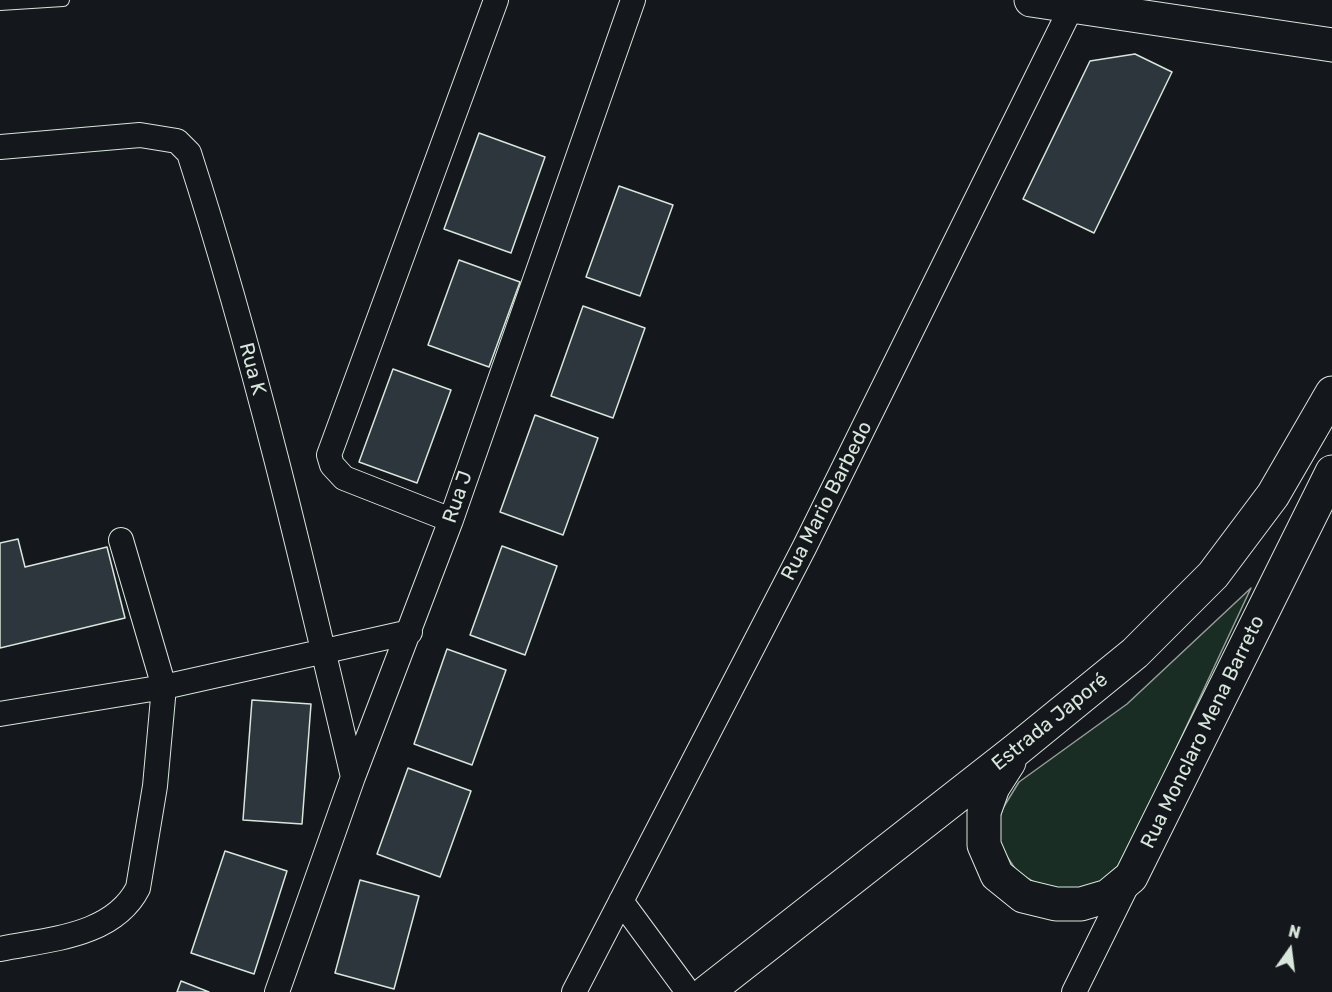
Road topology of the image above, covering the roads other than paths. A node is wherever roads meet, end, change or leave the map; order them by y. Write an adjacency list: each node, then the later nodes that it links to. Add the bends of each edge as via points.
1 (63, 0): 5 (lane)
2 (495, 0): 11 (street, via 329,455 344,478)
3 (633, 0): 11 (street, Rua J)
4 (1031, 0): 6 (main road)
5 (0, 4)
6 (1072, 6): 7 (main road); 20 (street, Rua Mario Barbedo, via 804,548)
7 (1327, 39)
8 (0, 147): 14 (street, Rua K, via 140,135 177,141 189,153 221,254)
9 (1332, 393): 17 (main road, Estrada Japoré, via 1273,495 1213,575 1136,653)
10 (1332, 472): 19 (main road, Rua Monclaro Mena Barreto)
11 (451, 520): 13 (street, Rua J)
12 (121, 540): 15 (street)
13 (410, 632): 14 (street); 18 (street, Rua J)
14 (324, 652): 15 (street); 18 (street, Rua K)
15 (164, 687): 16 (street); 21 (street, via 155,786 138,888 130,903 99,926)
16 (0, 714)
17 (1016, 750): 19 (main road, via 993,787 984,812 984,845 997,875 1023,896 1056,904 1082,904 1108,896); 25 (main road, Estrada Japoré)
18 (353, 777): 22 (street, Rua J)
19 (1131, 877): 26 (street, Rua Monclaro Mena Barreto)
20 (621, 901): 23 (street, Rua Mario Barbedo); 24 (street)
21 (0, 949)
22 (277, 992)
23 (574, 992)
24 (688, 992)
25 (706, 992)
26 (1074, 992)

